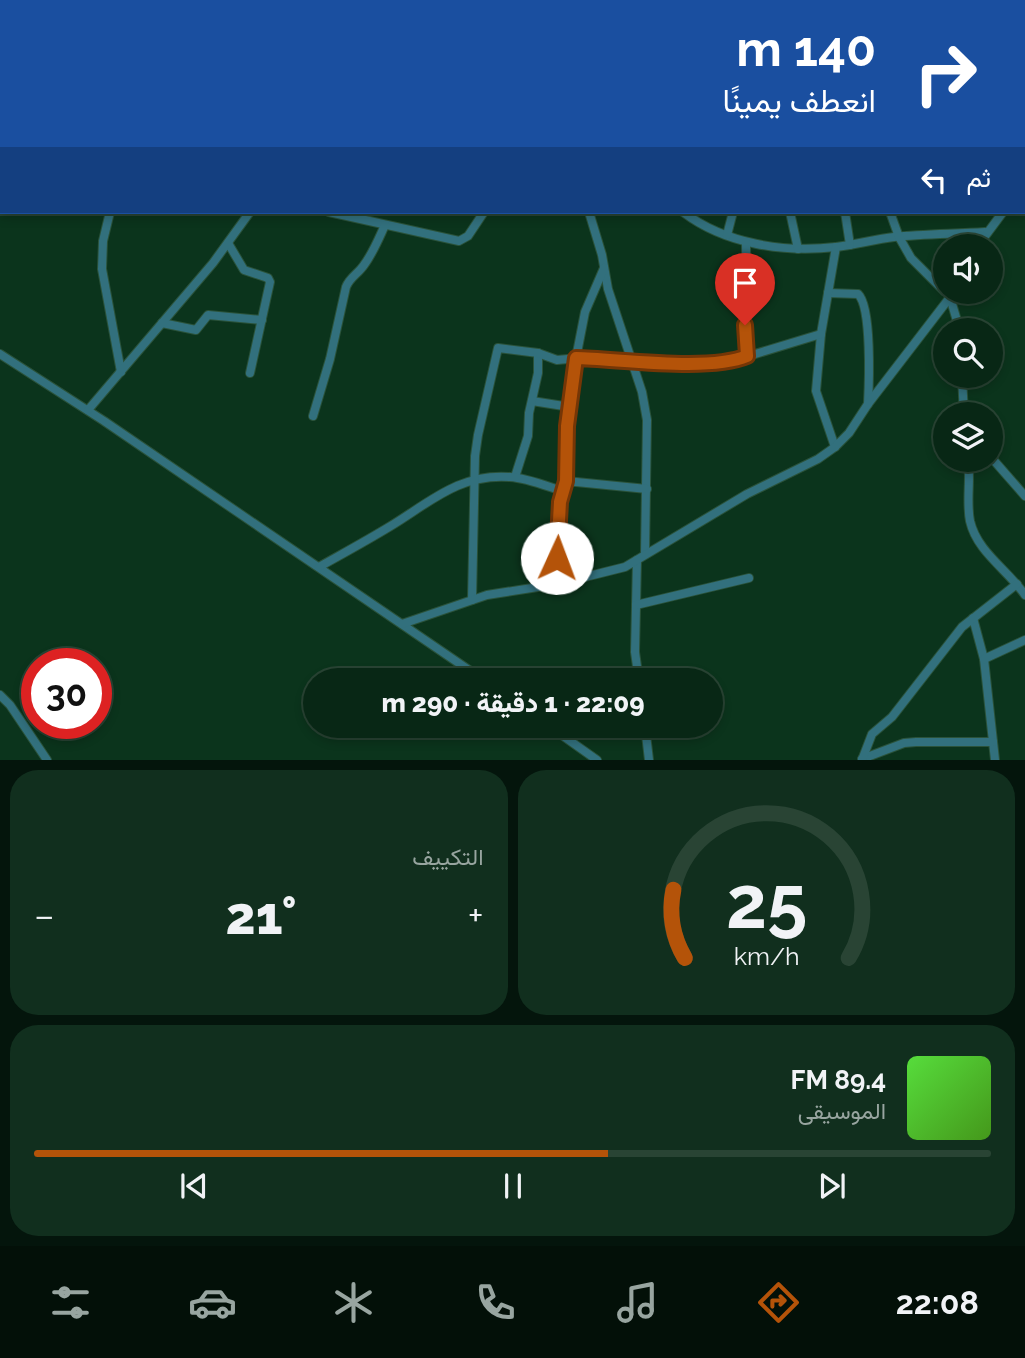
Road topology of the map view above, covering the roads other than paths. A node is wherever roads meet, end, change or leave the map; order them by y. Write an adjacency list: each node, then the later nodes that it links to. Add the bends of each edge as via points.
1 (110, 214): 33 (street, via 102,268)
2 (249, 214): 17 (street)
3 (338, 214): 12 (street)
4 (483, 214): 12 (street, via 459,241)
5 (590, 214): 21 (street)
6 (686, 214): 14 (street)
7 (732, 214): 14 (street)
8 (790, 214): 20 (street)
9 (845, 214): 18 (street)
10 (891, 214): 15 (street)
11 (1001, 214): 13 (street)
12 (385, 225): 39 (street, via 368,260 346,287)
13 (985, 233): 15 (street)
14 (727, 235): 16 (street)
15 (899, 237): 18 (street); 22 (street, via 911,258)
16 (746, 242): 20 (street); 30 (street)
17 (228, 243): 25 (street, via 244,270 269,279); 26 (street)
18 (850, 245): 19 (street)
19 (836, 247): 20 (street); 23 (street)
20 (798, 249)
21 (604, 267): 31 (street, via 585,312); 32 (street)
22 (933, 279)
23 (828, 293): 27 (street); 36 (street, via 858,294 863,300)
24 (942, 304): 36 (street)
25 (262, 320): 26 (street, via 208,315 196,330); 34 (street)
26 (162, 323): 33 (street)
27 (821, 334): 30 (street); 40 (street, via 816,391)
28 (538, 353): 31 (street, via 557,360); 35 (street); 44 (street, via 497,349 478,435)
29 (0, 354): 38 (street)
30 (747, 356): 32 (street, via 719,362)
31 (576, 358): 32 (street); 37 (street)
32 (631, 360): 46 (street, via 647,420)
33 (121, 372): 38 (street)
34 (250, 373)
35 (531, 401): 37 (street); 43 (street, via 528,436)
36 (868, 404): 40 (street)
37 (569, 407): 45 (street)
38 (88, 411): 51 (street)
39 (313, 416)
40 (835, 447): 49 (street)
41 (1003, 471): 48 (street)
42 (968, 472): 54 (street, via 970,517 977,539)
43 (515, 477): 44 (street); 47 (street)
44 (474, 479): 51 (street, via 420,505); 56 (street)
45 (566, 481): 46 (street); 47 (street)
46 (647, 489): 49 (street)
47 (562, 491): 53 (street)
48 (1025, 496)
49 (645, 554): 50 (street)
50 (637, 560): 53 (street, via 615,571); 57 (street)
51 (319, 567): 59 (street)
52 (749, 578): 57 (street)
53 (556, 584): 56 (street)
54 (1017, 584): 55 (street); 58 (street)
55 (1025, 595)
56 (472, 600): 59 (street)
57 (636, 605): 63 (street)
58 (973, 618): 61 (street); 68 (street, via 892,717 872,734)
59 (402, 624): 62 (street)
60 (1025, 640): 61 (street)
61 (984, 659): 67 (street)
62 (466, 668)
63 (637, 668)
64 (0, 695): 69 (street)
65 (566, 738): 70 (street)
66 (646, 738): 71 (street)
67 (993, 742): 68 (street, via 904,743); 72 (street)
68 (862, 759)
69 (47, 760)
70 (597, 760)
71 (649, 760)
72 (995, 760)

